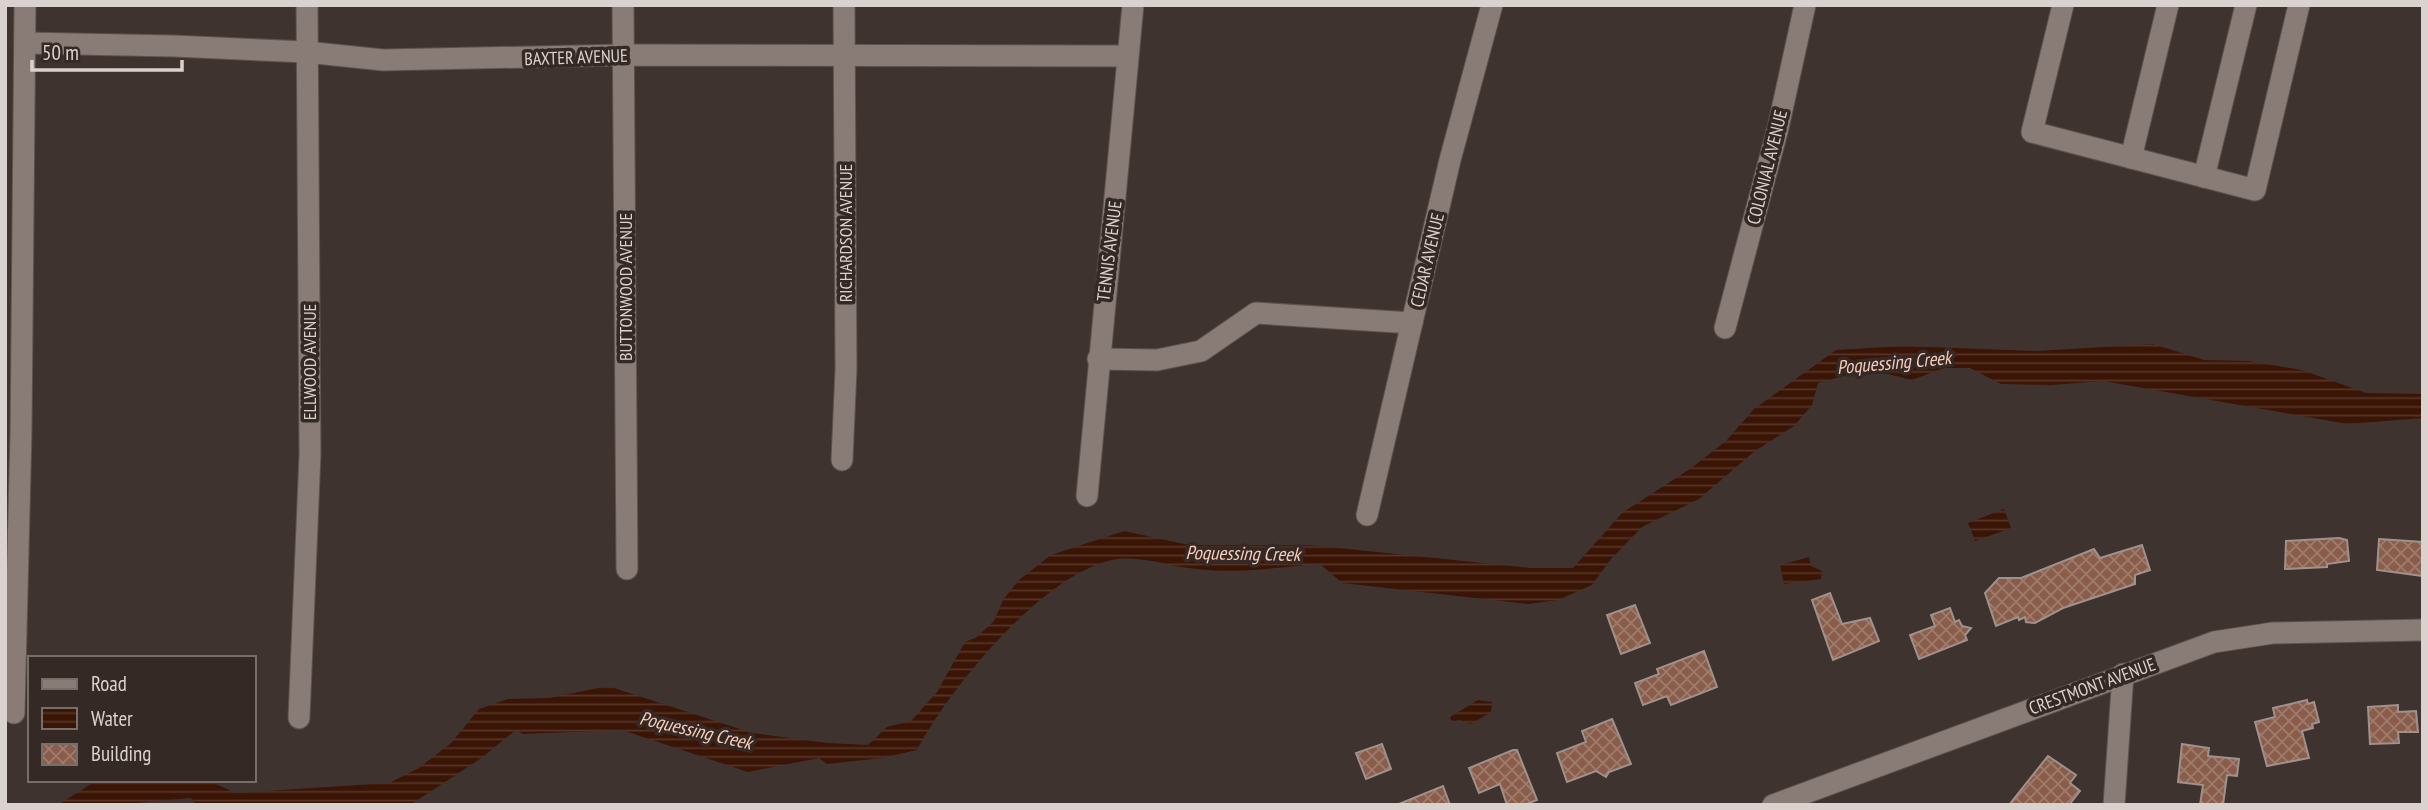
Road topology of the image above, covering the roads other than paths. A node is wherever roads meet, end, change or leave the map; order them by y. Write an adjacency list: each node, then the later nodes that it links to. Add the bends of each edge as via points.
1 (25, 5): 12 (street)
2 (307, 5): 13 (street, ELLWOOD AVENUE)
3 (623, 5): 14 (street, BUTTONWOOD AVENUE)
4 (844, 5): 16 (street, RICHARDSON AVENUE)
5 (1133, 5): 15 (street, TENNIS AVENUE)
6 (1492, 5): 19 (street, CEDAR AVENUE)
7 (1805, 5): 20 (street, COLONIAL AVENUE)
8 (2063, 5): 17 (street, via 2032,132)
9 (2168, 5): 17 (street)
10 (2246, 5): 18 (street)
11 (2299, 5): 18 (street, via 2255,190)
12 (25, 44): 13 (street, BAXTER AVENUE); 28 (street)
13 (306, 52): 14 (street, BAXTER AVENUE, via 383,60); 29 (street, ELLWOOD AVENUE, via 310,454)
14 (623, 55): 16 (street, BAXTER AVENUE); 25 (street, BUTTONWOOD AVENUE)
15 (1127, 56): 16 (street, BAXTER AVENUE); 21 (street, TENNIS AVENUE)
16 (844, 57): 22 (street, RICHARDSON AVENUE, via 846,369)
17 (2131, 158): 18 (street)
18 (2204, 177)
19 (1412, 323): 21 (street, via 1256,313 1201,351 1157,360); 24 (street, CEDAR AVENUE)
20 (1725, 328)
21 (1098, 359): 23 (street, TENNIS AVENUE)
22 (842, 460)
23 (1087, 496)
24 (1367, 515)
25 (627, 569)
26 (2423, 630): 27 (street, CRESTMONT AVENUE, via 2273,633 2214,642)
27 (2123, 674): 30 (street, CRESTMONT AVENUE); 31 (street)
28 (14, 713)
29 (299, 719)
30 (1773, 805)
31 (2114, 805)

